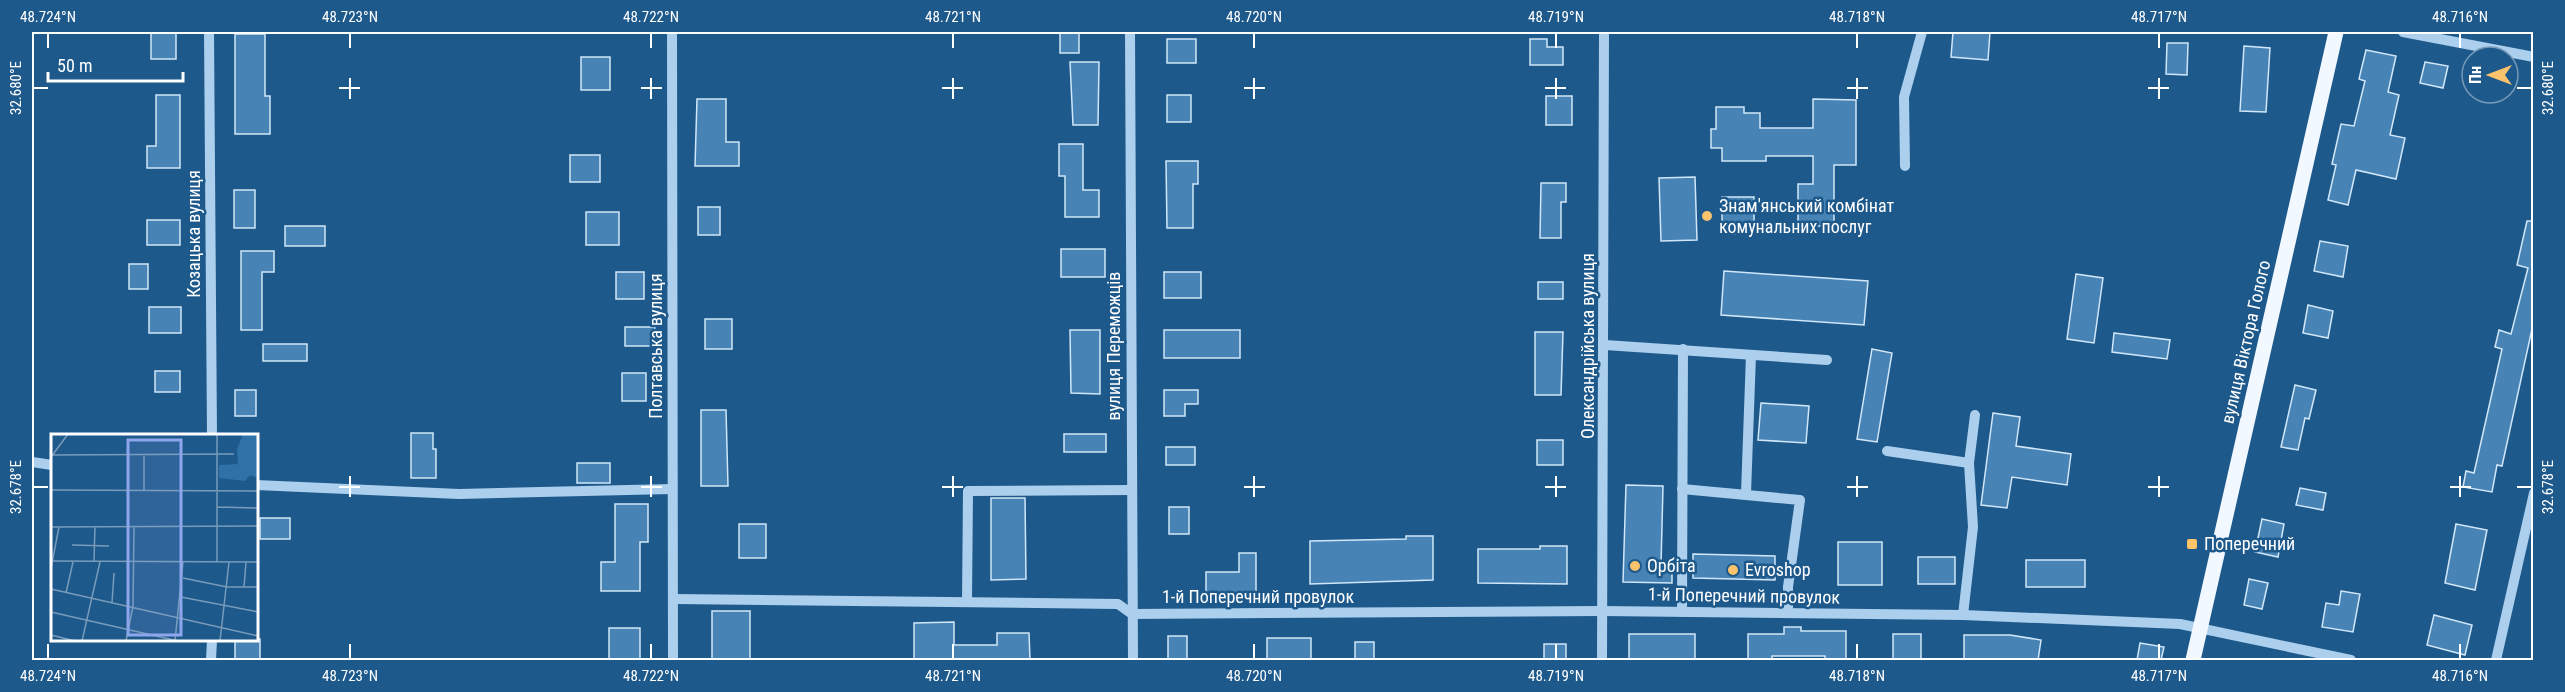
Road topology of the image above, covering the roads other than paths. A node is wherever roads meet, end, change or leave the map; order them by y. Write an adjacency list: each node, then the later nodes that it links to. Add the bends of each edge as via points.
1 (209, 32): 15 (street, Козацька вулиця)
2 (672, 32): 21 (street, Полтавська вулиця)
3 (1130, 32): 23 (street, вулиця Переможців)
4 (1604, 32): 10 (street, Олександрійська вулиця)
5 (1922, 32): 9 (street, via 1904,98)
6 (2336, 32): 33 (main road, вулиця Віктора Голого)
7 (2403, 32): 8 (street)
8 (2534, 57)
9 (1905, 166)
10 (1605, 345): 11 (street); 28 (street, Олександрійська вулиця)
11 (1683, 349): 12 (street); 22 (street)
12 (1751, 355): 13 (street); 24 (street)
13 (1827, 360)
14 (1975, 415): 18 (street)
15 (212, 434)
16 (1887, 451): 18 (street)
17 (32, 462): 19 (street)
18 (1969, 464): 32 (street, via 1973,528)
19 (51, 465)
20 (258, 486): 21 (street, via 459,494)
21 (672, 489): 26 (street, Полтавська вулиця)
22 (1682, 489): 24 (street); 29 (street)
23 (1131, 490): 27 (street, via 968,491); 31 (street, вулиця Переможців)
24 (1746, 493): 30 (street, via 1800,500)
25 (2534, 493): 41 (street)
26 (674, 599): 27 (street); 36 (street, Полтавська вулиця)
27 (967, 602): 31 (street, via 1118,604)
28 (1602, 611): 29 (street, 1-й Поперечний провулок); 31 (street, 1-й Поперечний провулок); 38 (street, Олександрійська вулиця)
29 (1682, 612): 30 (street, 1-й Поперечний провулок)
30 (1788, 613): 32 (street, 1-й Поперечний провулок)
31 (1132, 614): 37 (street, вулиця Переможців)
32 (1963, 615): 33 (street, 1-й Поперечний провулок)
33 (2201, 628): 39 (main road, вулиця Віктора Голого); 40 (street, 1-й Поперечний провулок)
34 (212, 641): 35 (street)
35 (211, 660)
36 (673, 660)
37 (1133, 660)
38 (1602, 660)
39 (2193, 660)
40 (2351, 660)
41 (2496, 660)

